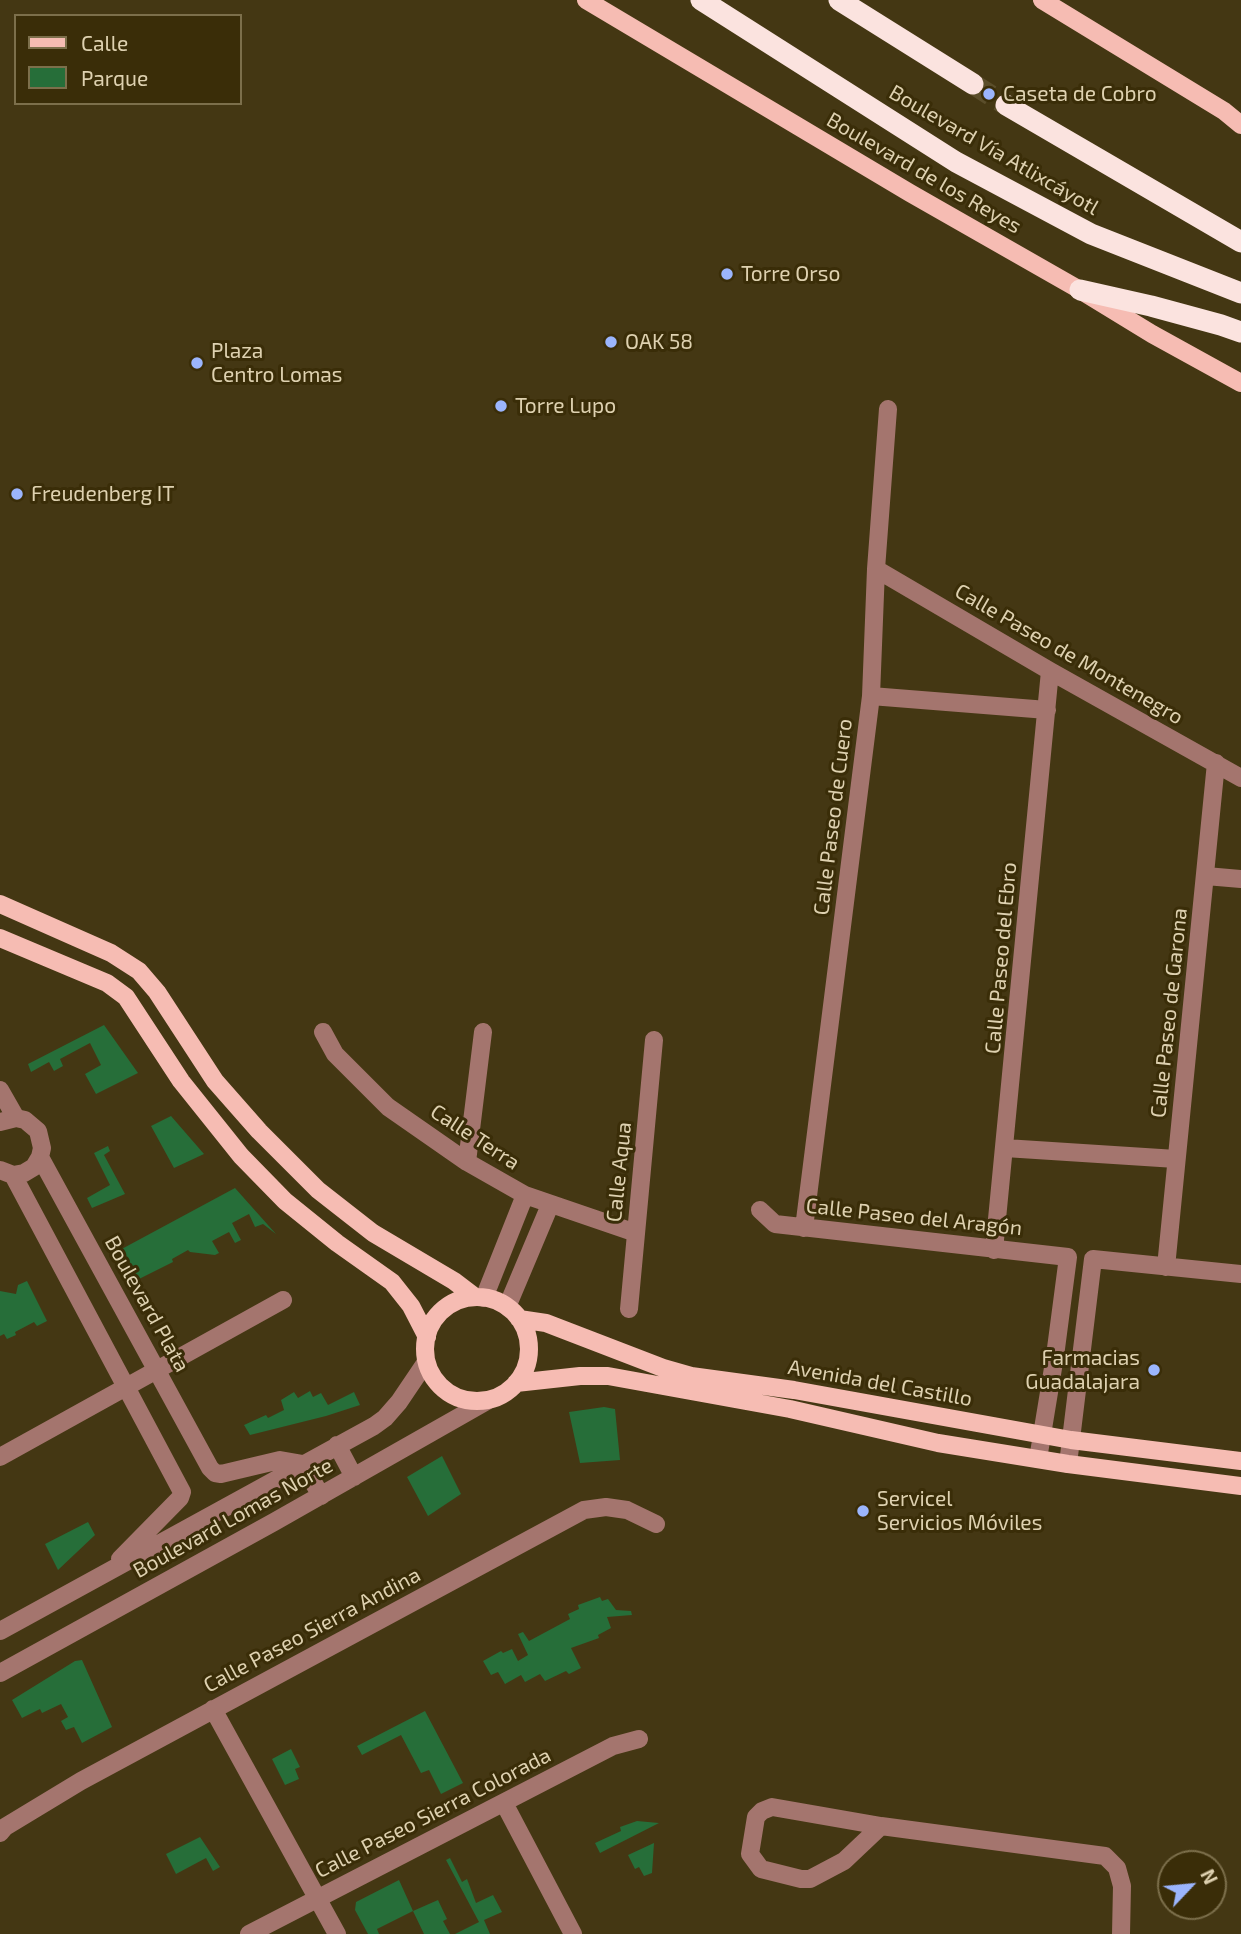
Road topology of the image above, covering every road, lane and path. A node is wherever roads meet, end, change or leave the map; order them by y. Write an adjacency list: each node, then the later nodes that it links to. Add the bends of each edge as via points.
1 (586, 0): 9 (main road, Boulevard de los Reyes)
2 (701, 0): 10 (highway, Boulevard Vía Atlixcáyotl, via 956,162 1091,234)
3 (839, 0): 5 (highway)
4 (1042, 0): 7 (main road)
5 (973, 84)
6 (1006, 105): 8 (highway)
7 (1241, 125)
8 (1239, 240)
9 (1080, 290): 11 (highway); 12 (main road, Boulevard de los Reyes)
10 (1241, 293)
11 (1241, 332)
12 (1241, 383)
13 (888, 409): 14 (street, Calle Paseo de Cuero)
14 (876, 569): 15 (street, Calle Paseo de Montenegro); 16 (street, Calle Paseo de Cuero)
15 (1050, 671): 17 (street, Calle Paseo del Ebro); 18 (street, Calle Paseo de Montenegro)
16 (871, 696): 17 (street); 39 (street, Calle Paseo de Cuero)
17 (1047, 710): 31 (street, Calle Paseo del Ebro)
18 (1216, 763): 19 (street, Calle Paseo de Montenegro); 20 (street, Calle Paseo de Garona)
19 (1241, 778)
20 (1206, 876): 21 (street); 33 (street, Calle Paseo de Garona)
21 (1241, 878)
22 (0, 904): 24 (main road, via 111,953)
23 (0, 938): 25 (main road, via 107,983)
24 (139, 971): 25 (main road); 45 (main road, via 215,1081 318,1190 373,1233)
25 (126, 997): 50 (main road, via 181,1081 242,1156 285,1200 393,1282)
26 (323, 1032): 34 (street, Calle Terra, via 335,1054 388,1107)
27 (483, 1032): 34 (street)
28 (654, 1040): 40 (street, Calle Aqua)
29 (0, 1090): 30 (street)
30 (8, 1120): 32 (street, Boulevard Plata, via 24,1120 38,1131)
31 (1005, 1149): 33 (street); 41 (street, Calle Paseo del Ebro)
32 (40, 1157): 35 (street, via 24,1173); 52 (street, Boulevard Plata)
33 (1176, 1159): 42 (street, Calle Paseo de Garona)
34 (467, 1162): 36 (street, Calle Terra)
35 (6, 1173): 54 (street)
36 (525, 1195): 37 (street, Calle Terra); 45 (street)
37 (551, 1205): 40 (street, Calle Terra); 49 (street)
38 (760, 1210): 39 (street, Calle Paseo del Aragón, via 775,1224)
39 (804, 1228): 41 (street, Calle Paseo del Aragón)
40 (636, 1233): 48 (street, Calle Aqua)
41 (995, 1250): 44 (street, Calle Paseo del Aragón, via 1068,1257)
42 (1166, 1267): 43 (street); 46 (street, via 1093,1259)
43 (1241, 1274)
44 (1063, 1296): 46 (street); 58 (street)
45 (479, 1298): 49 (main road, via 496,1301); 50 (main road, via 459,1300 444,1309)
46 (1088, 1299): 59 (street)
47 (283, 1300): 52 (street)
48 (629, 1308)
49 (513, 1313): 53 (main road, via 527,1334 529,1351); 55 (main road, Avenida del Castillo, via 691,1376)
50 (427, 1337): 51 (main road)
51 (426, 1362): 56 (main road, via 443,1389 463,1399); 60 (street, Boulevard Lomas Norte, via 385,1418)
52 (158, 1370): 54 (street); 64 (street, Boulevard Plata, via 215,1473 280,1460)
53 (516, 1384): 56 (main road); 57 (main road, Avenida del Castillo, via 608,1376)
54 (126, 1387): 61 (street); 70 (street, via 182,1492)
55 (794, 1390): 57 (main road); 58 (main road, Avenida del Castillo)
56 (487, 1401): 66 (street, Boulevard Lomas Norte)
57 (790, 1409): 62 (main road, Avenida del Castillo)
58 (1041, 1436): 59 (main road, Avenida del Castillo); 62 (street)
59 (1071, 1440): 63 (main road, Avenida del Castillo); 65 (street)
60 (337, 1445): 64 (street, Boulevard Lomas Norte); 66 (street)
61 (0, 1457)
62 (1038, 1460): 65 (main road, Avenida del Castillo)
63 (1241, 1461)
64 (303, 1464): 68 (street); 70 (street, Boulevard Lomas Norte)
65 (1068, 1464): 67 (main road, Avenida del Castillo)
66 (354, 1477): 68 (street, Boulevard Lomas Norte)
67 (1241, 1486)
68 (321, 1496): 72 (street, Boulevard Lomas Norte)
69 (656, 1524): 73 (street, Calle Paseo Sierra Andina, via 627,1510 584,1510)
70 (107, 1572): 71 (street, Boulevard Lomas Norte)
71 (0, 1631)
72 (0, 1673)
73 (213, 1709): 77 (street, Calle Paseo Sierra Andina, via 81,1781); 78 (street)
74 (639, 1739): 75 (street, Calle Paseo Sierra Colorada, via 613,1746)
75 (504, 1803): 78 (street, Calle Paseo Sierra Colorada); 81 (street)
76 (881, 1826): 76 (street, via 772,1807 756,1817 750,1854 761,1869 810,1879 844,1861); 82 (street, via 1105,1856 1117,1868 1122,1885)
77 (0, 1833)
78 (317, 1898): 79 (street, Calle Paseo Sierra Colorada); 80 (street)
79 (249, 1934)
80 (337, 1934)
81 (573, 1934)
82 (1121, 1934)

